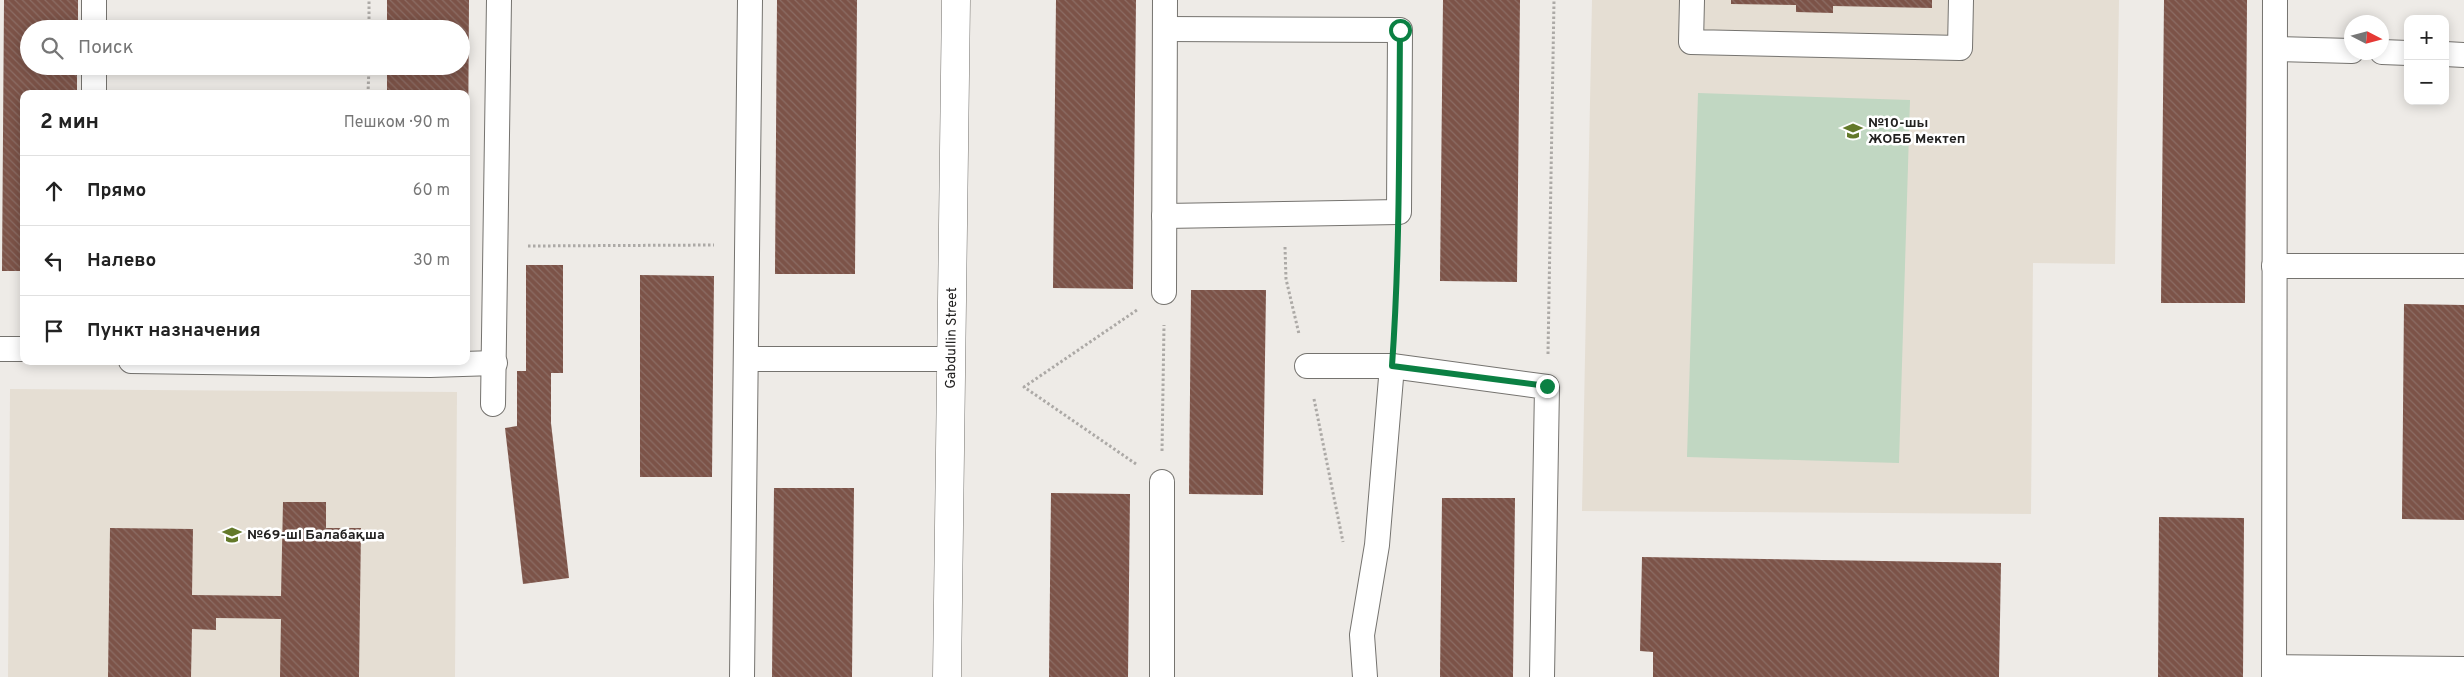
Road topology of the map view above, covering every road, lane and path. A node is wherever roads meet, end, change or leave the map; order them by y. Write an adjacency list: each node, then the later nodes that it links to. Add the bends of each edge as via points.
1 (94, 0): 11 (lane)
2 (369, 0): 12 (path)
3 (499, 0): 28 (lane)
4 (750, 0): 27 (lane)
5 (956, 0): 35 (street, Gabdullin Street)
6 (1165, 0): 13 (lane)
7 (1554, 0): 40 (path)
8 (1692, 0): 9 (lane, via 1691,42 1960,48)
9 (1961, 0)
10 (2275, 0): 14 (lane)
11 (94, 20)
12 (369, 20)
13 (1165, 29): 24 (lane, via 1400,30); 26 (lane)
14 (2275, 49): 15 (lane); 29 (lane)
15 (2344, 51)
16 (2389, 52): 17 (lane)
17 (2404, 53)
18 (2449, 54): 19 (lane)
19 (2464, 54)
20 (94, 75): 22 (lane)
21 (369, 75): 23 (path)
22 (94, 90)
23 (368, 90)
24 (1399, 212): 25 (lane); 39 (path)
25 (1284, 214): 26 (lane); 38 (path, via 1286,279)
26 (1164, 216): 31 (lane)
27 (747, 245): 28 (path); 34 (lane)
28 (496, 246): 36 (lane)
29 (2274, 266): 30 (lane); 45 (lane)
30 (2464, 266)
31 (1164, 292): 42 (path); 42 (path, via 1024,387)
32 (0, 349): 33 (lane)
33 (20, 349)
34 (746, 358): 35 (lane); 46 (lane)
35 (952, 360): 47 (street, Gabdullin Street)
36 (494, 363): 37 (lane); 41 (lane)
37 (470, 364)
38 (1307, 366): 39 (lane); 43 (path)
39 (1392, 366): 40 (lane); 49 (lane, via 1377,545 1362,635)
40 (1547, 386): 50 (lane)
41 (493, 404)
42 (1162, 482): 48 (lane)
43 (1344, 548)
44 (2464, 669): 45 (lane)
45 (2274, 672)
46 (742, 677)
47 (947, 677)
48 (1162, 677)
49 (1365, 677)
50 (1542, 677)

